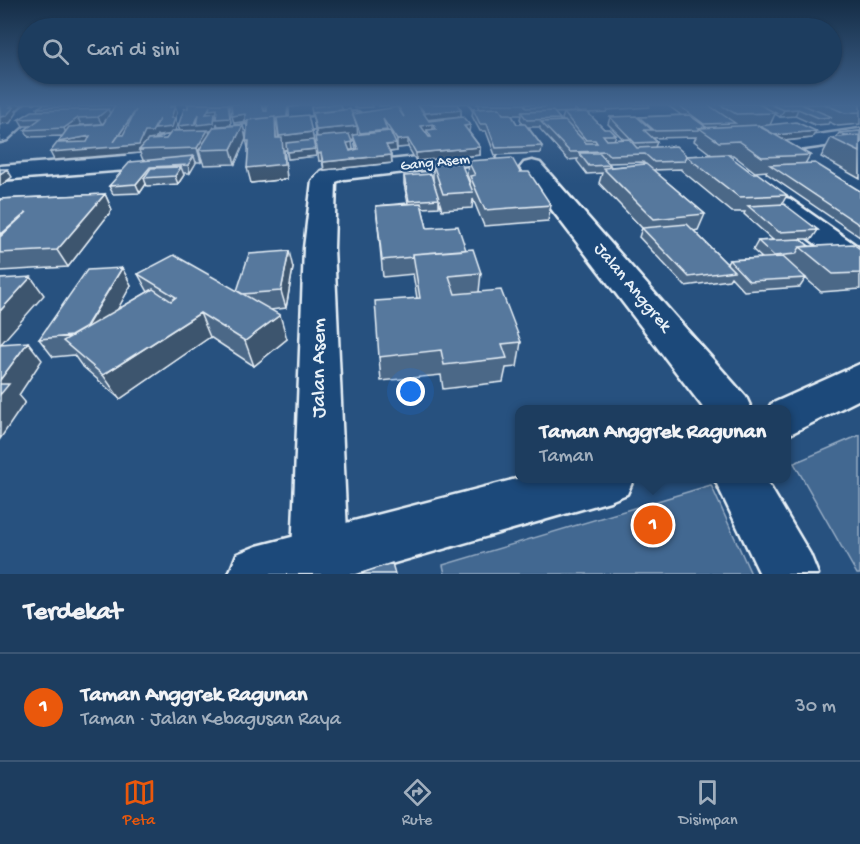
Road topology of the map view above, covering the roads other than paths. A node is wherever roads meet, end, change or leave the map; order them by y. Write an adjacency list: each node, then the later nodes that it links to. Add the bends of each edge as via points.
1 (178, 131): 5 (street)
2 (283, 131): 5 (street, via 248,137)
3 (475, 131): 10 (street, Gang Asem, via 487,151 485,158 341,172)
4 (860, 135): 6 (street)
5 (177, 139): 8 (street, via 156,146 136,161)
6 (775, 147)
7 (532, 168): 15 (street, Jalan Anggrek)
8 (29, 171): 9 (street); 11 (street)
9 (0, 173)
10 (324, 181): 19 (street, Jalan Asem, via 319,248)
11 (0, 194)
12 (765, 194): 13 (street)
13 (860, 262)
14 (860, 380): 16 (street)
15 (727, 405)
16 (791, 414)
17 (591, 483): 19 (street)
18 (741, 483): 21 (street)
19 (320, 555): 20 (street)
20 (257, 574)
21 (790, 574)

